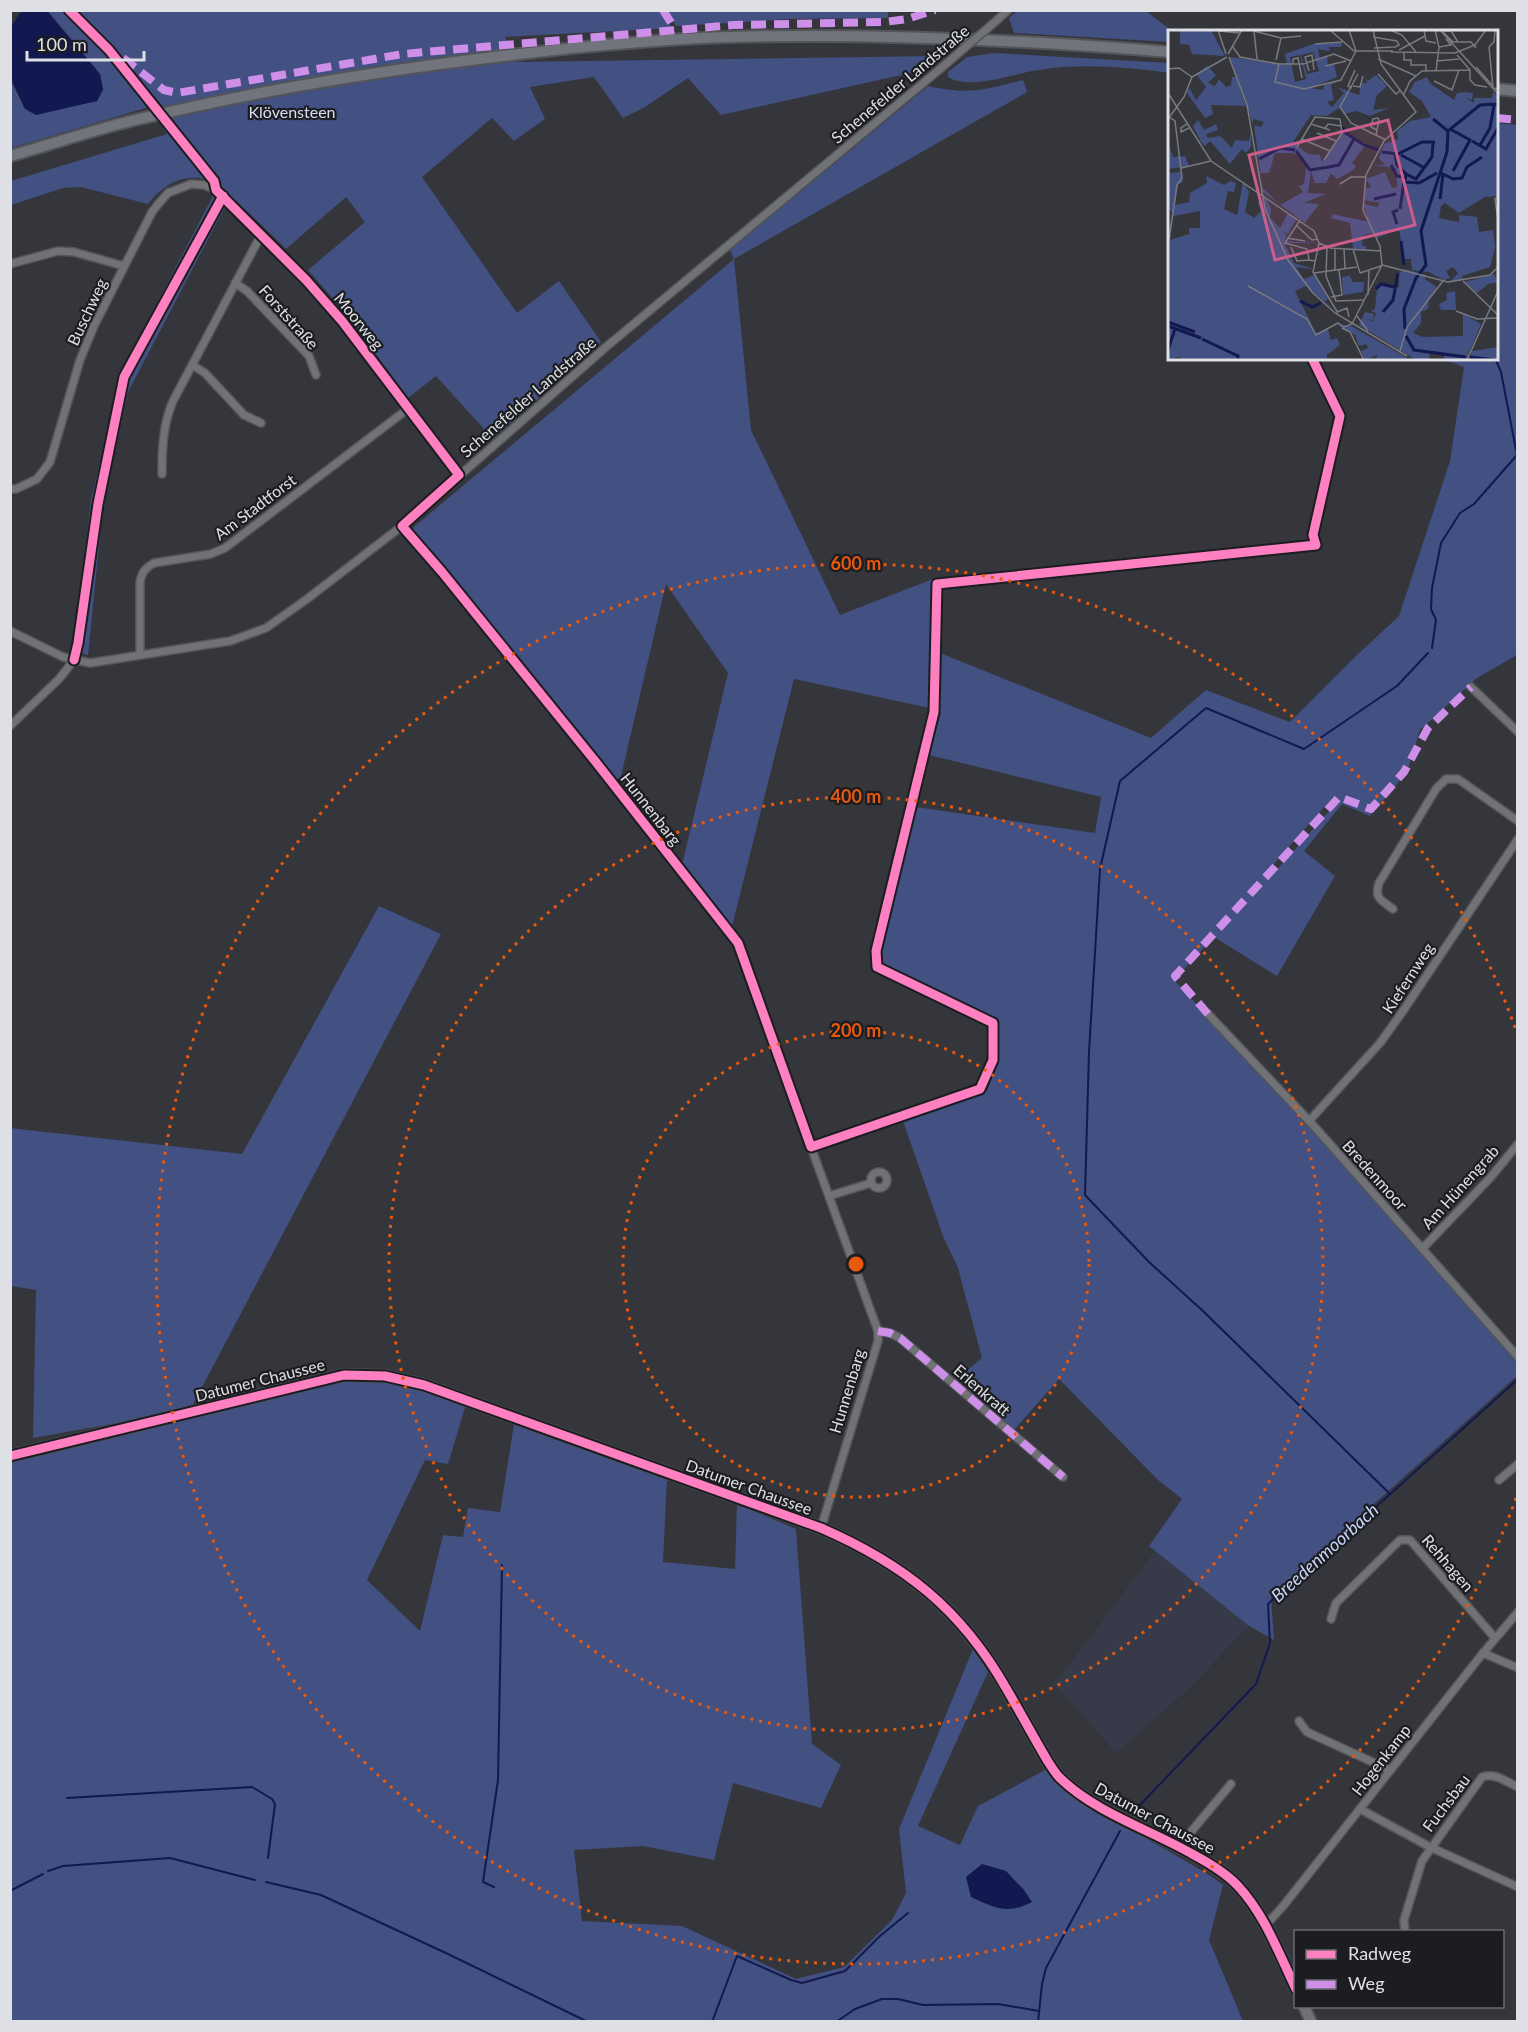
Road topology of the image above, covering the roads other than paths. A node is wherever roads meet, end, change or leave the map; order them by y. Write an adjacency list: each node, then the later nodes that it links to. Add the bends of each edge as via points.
1 (1008, 10): 16 (street, Schenefelder Landstraße, bridge)
2 (1168, 52): 5 (main road, via 982,40 802,36 726,37 538,51 272,90 134,120)
3 (1498, 88): 4 (main road)
4 (1518, 91)
5 (10, 156)
6 (223, 196): 7 (street, Moorweg); 9 (street, Buschweg, via 204,185 191,184 168,193 152,212)
7 (261, 234): 10 (street, Forststraße); 13 (street, Moorweg, via 342,321)
8 (10, 264): 9 (street, via 66,251)
9 (124, 266): 17 (street, Buschweg, via 80,360 51,462 37,479)
10 (235, 283): 11 (street, Forststraße); 12 (street, Forststraße, via 309,356)
11 (192, 365): 14 (street, via 205,373 244,415); 15 (street, Forststraße, via 168,412)
12 (315, 375)
13 (409, 408): 16 (street, Moorweg); 19 (street, Am Stadtforst, via 225,548 147,567 140,582)
14 (261, 423)
15 (162, 474)
16 (459, 475): 19 (street, Schenefelder Landstraße, via 402,526 266,628 230,641)
17 (10, 489)
18 (10, 631): 20 (street, Schenefelder Landstraße)
19 (140, 655): 20 (street, Schenefelder Landstraße, via 90,663)
20 (74, 660): 22 (street)
21 (1471, 687): 23 (street)
22 (10, 726)
23 (1518, 732)
24 (1518, 820): 26 (street, via 1458,779 1446,779 1379,883 1376,892)
25 (1518, 839): 28 (street, Kiefernweg, via 1380,1043)
26 (1393, 909)
27 (1208, 1014): 28 (street, Bredenmoor)
28 (1309, 1121): 33 (street, Bredenmoor)
29 (1518, 1144): 33 (street, Am Hünengrab)
30 (811, 1147): 32 (street, Hunnenbarg)
31 (871, 1183): 32 (street)
32 (829, 1196): 34 (street, Hunnenbarg)
33 (1423, 1248): 35 (street, Bredenmoor)
34 (878, 1331): 38 (street, Erlenkratt, via 900,1338); 40 (street, Hunnenbarg)
35 (1518, 1357)
36 (10, 1456): 40 (street, Datumer Chaussee, via 344,1375 385,1376 424,1384)
37 (1518, 1464): 39 (street)
38 (1063, 1477)
39 (1499, 1480)
40 (821, 1528): 51 (street, Datumer Chaussee, via 905,1575 958,1620 990,1660 1058,1777 1085,1798)
41 (1518, 1612): 43 (street, Hogenkamp)
42 (1331, 1619): 43 (street, Rehhagen, via 1336,1603 1400,1539 1410,1540)
43 (1495, 1638): 44 (street, Hogenkamp)
44 (1483, 1653): 45 (street); 47 (street, Hogenkamp)
45 (1518, 1668)
46 (1299, 1721): 47 (street, via 1307,1732)
47 (1390, 1770): 50 (street, Hogenkamp)
48 (1231, 1784): 51 (street, Datumer Chaussee)
49 (1518, 1787): 52 (street, Fuchsbau, via 1494,1776 1482,1777)
50 (1360, 1809): 52 (street, Fuchsbau); 54 (street, Hogenkamp)
51 (1179, 1846): 54 (street, Datumer Chaussee, via 1229,1877)
52 (1430, 1847): 53 (street, Fuchsbau); 55 (street, Fuchsbau, via 1404,1920)
53 (1518, 1887)
54 (1266, 1925): 56 (street, Datumer Chaussee)
55 (1405, 1930)
56 (1294, 1985)
57 (1304, 2008): 58 (street)
58 (1311, 2022)

